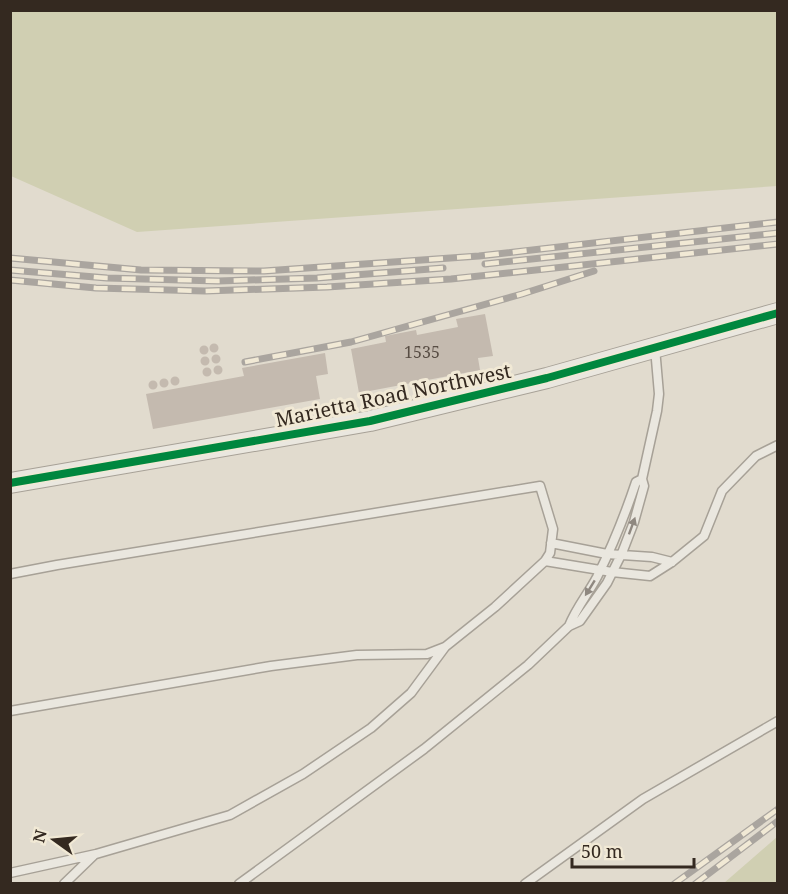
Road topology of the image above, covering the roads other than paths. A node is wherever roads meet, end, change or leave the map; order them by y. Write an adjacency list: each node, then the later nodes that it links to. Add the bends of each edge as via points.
1 (777, 313): 2 (street, Marietta Road Northwest)
2 (655, 348): 4 (lane, via 657,411); 5 (street, Marietta Road Northwest, via 369,421)
3 (777, 445): 10 (lane, via 756,456 722,491 704,536)
4 (642, 479): 7 (lane, via 636,482); 8 (lane, one-way to 4, via 642,495)
5 (10, 483)
6 (551, 543): 7 (lane); 9 (lane); 13 (lane, via 553,529 540,486)
7 (607, 554): 8 (lane); 11 (lane)
8 (620, 556): 10 (lane); 12 (lane)
9 (545, 561): 11 (lane); 15 (lane)
10 (672, 562): 12 (lane, via 650,576)
11 (600, 569): 12 (lane); 14 (lane, one-way to 14)
12 (612, 572): 14 (lane, via 580,621)
13 (10, 574)
14 (569, 626): 21 (lane, via 528,665 424,749)
15 (445, 647): 16 (lane, via 427,654 357,655 271,666); 18 (lane, via 411,693 370,728 303,774 231,815)
16 (10, 711)
17 (777, 721): 22 (lane, via 643,800)
18 (96, 854): 19 (lane); 20 (lane)
19 (10, 873)
20 (63, 884)
21 (239, 884)
22 (525, 884)

